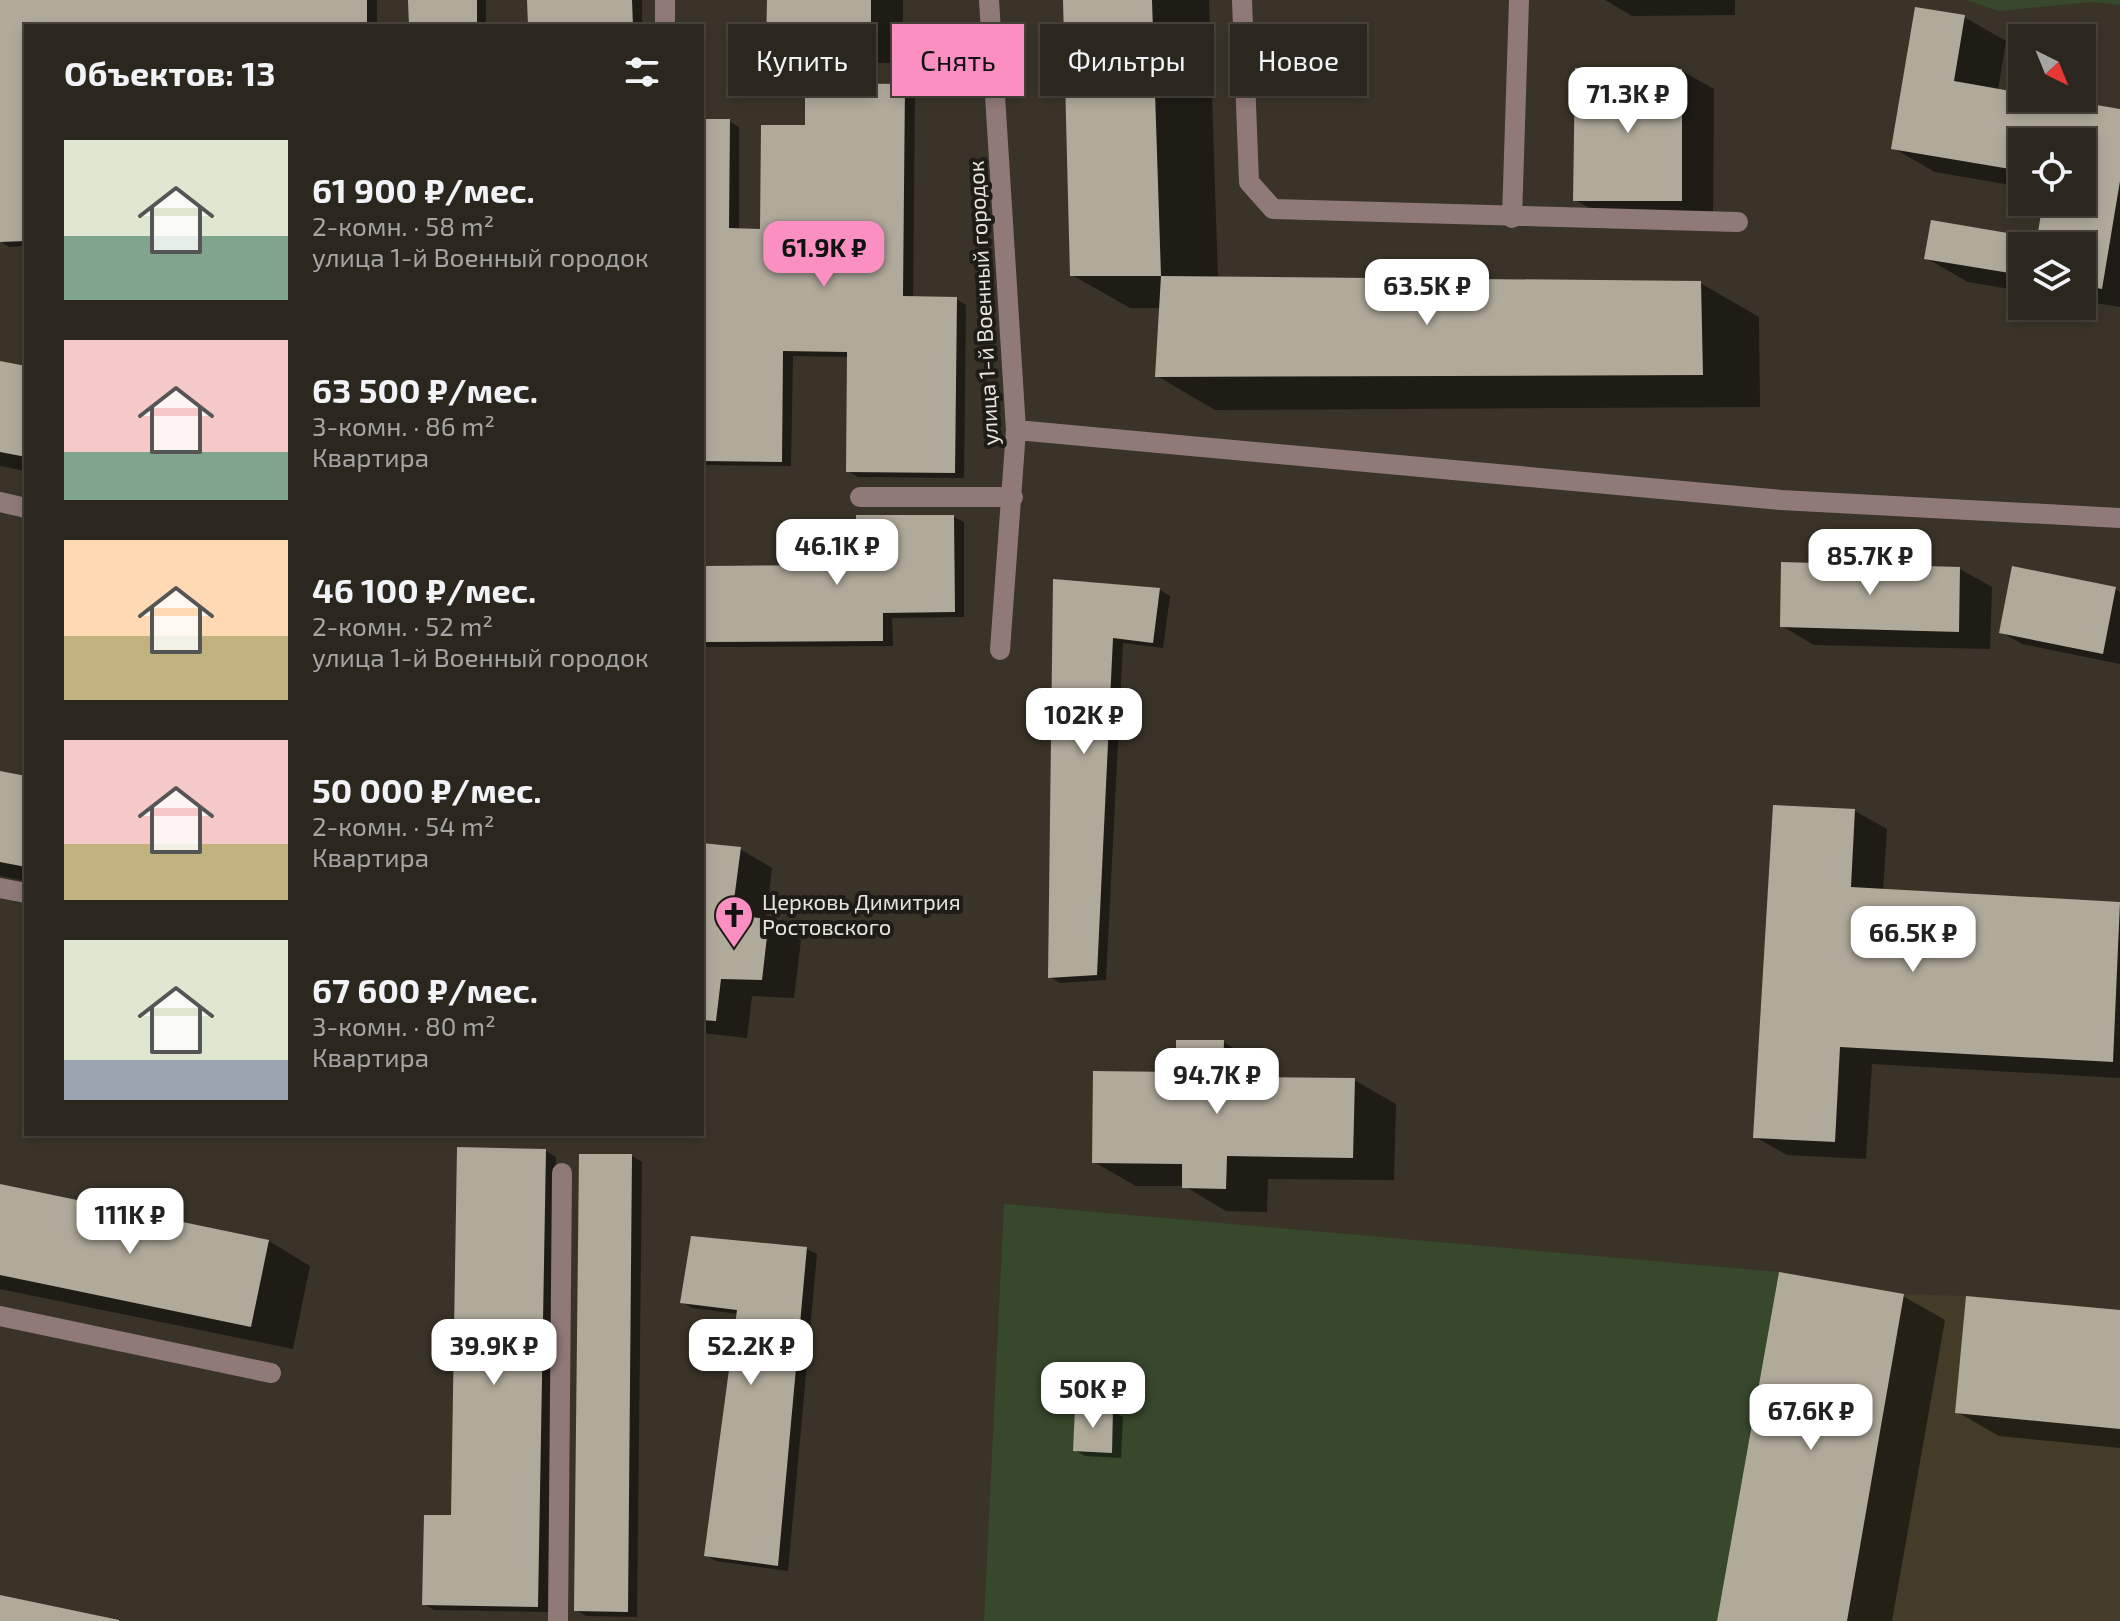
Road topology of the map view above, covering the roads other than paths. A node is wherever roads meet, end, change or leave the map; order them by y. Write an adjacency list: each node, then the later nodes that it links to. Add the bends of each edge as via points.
1 (665, 0): 5 (street)
2 (989, 0): 8 (street, улица 1-й Военный городок)
3 (1242, 0): 6 (street, via 1249,182 1273,209)
4 (1519, 0): 6 (street)
5 (665, 24)
6 (1512, 218): 7 (street)
7 (1738, 222)
8 (1016, 430): 10 (street, улица 1-й Военный городок); 13 (street, via 1781,500)
9 (860, 497): 10 (street)
10 (1013, 497): 14 (street, улица 1-й Военный городок)
11 (0, 502): 12 (street)
12 (24, 508)
13 (2120, 518)
14 (1000, 650)
15 (0, 888): 16 (street)
16 (24, 893)
17 (562, 1173): 20 (street)
18 (0, 1316): 19 (street)
19 (271, 1373)
20 (558, 1621)

